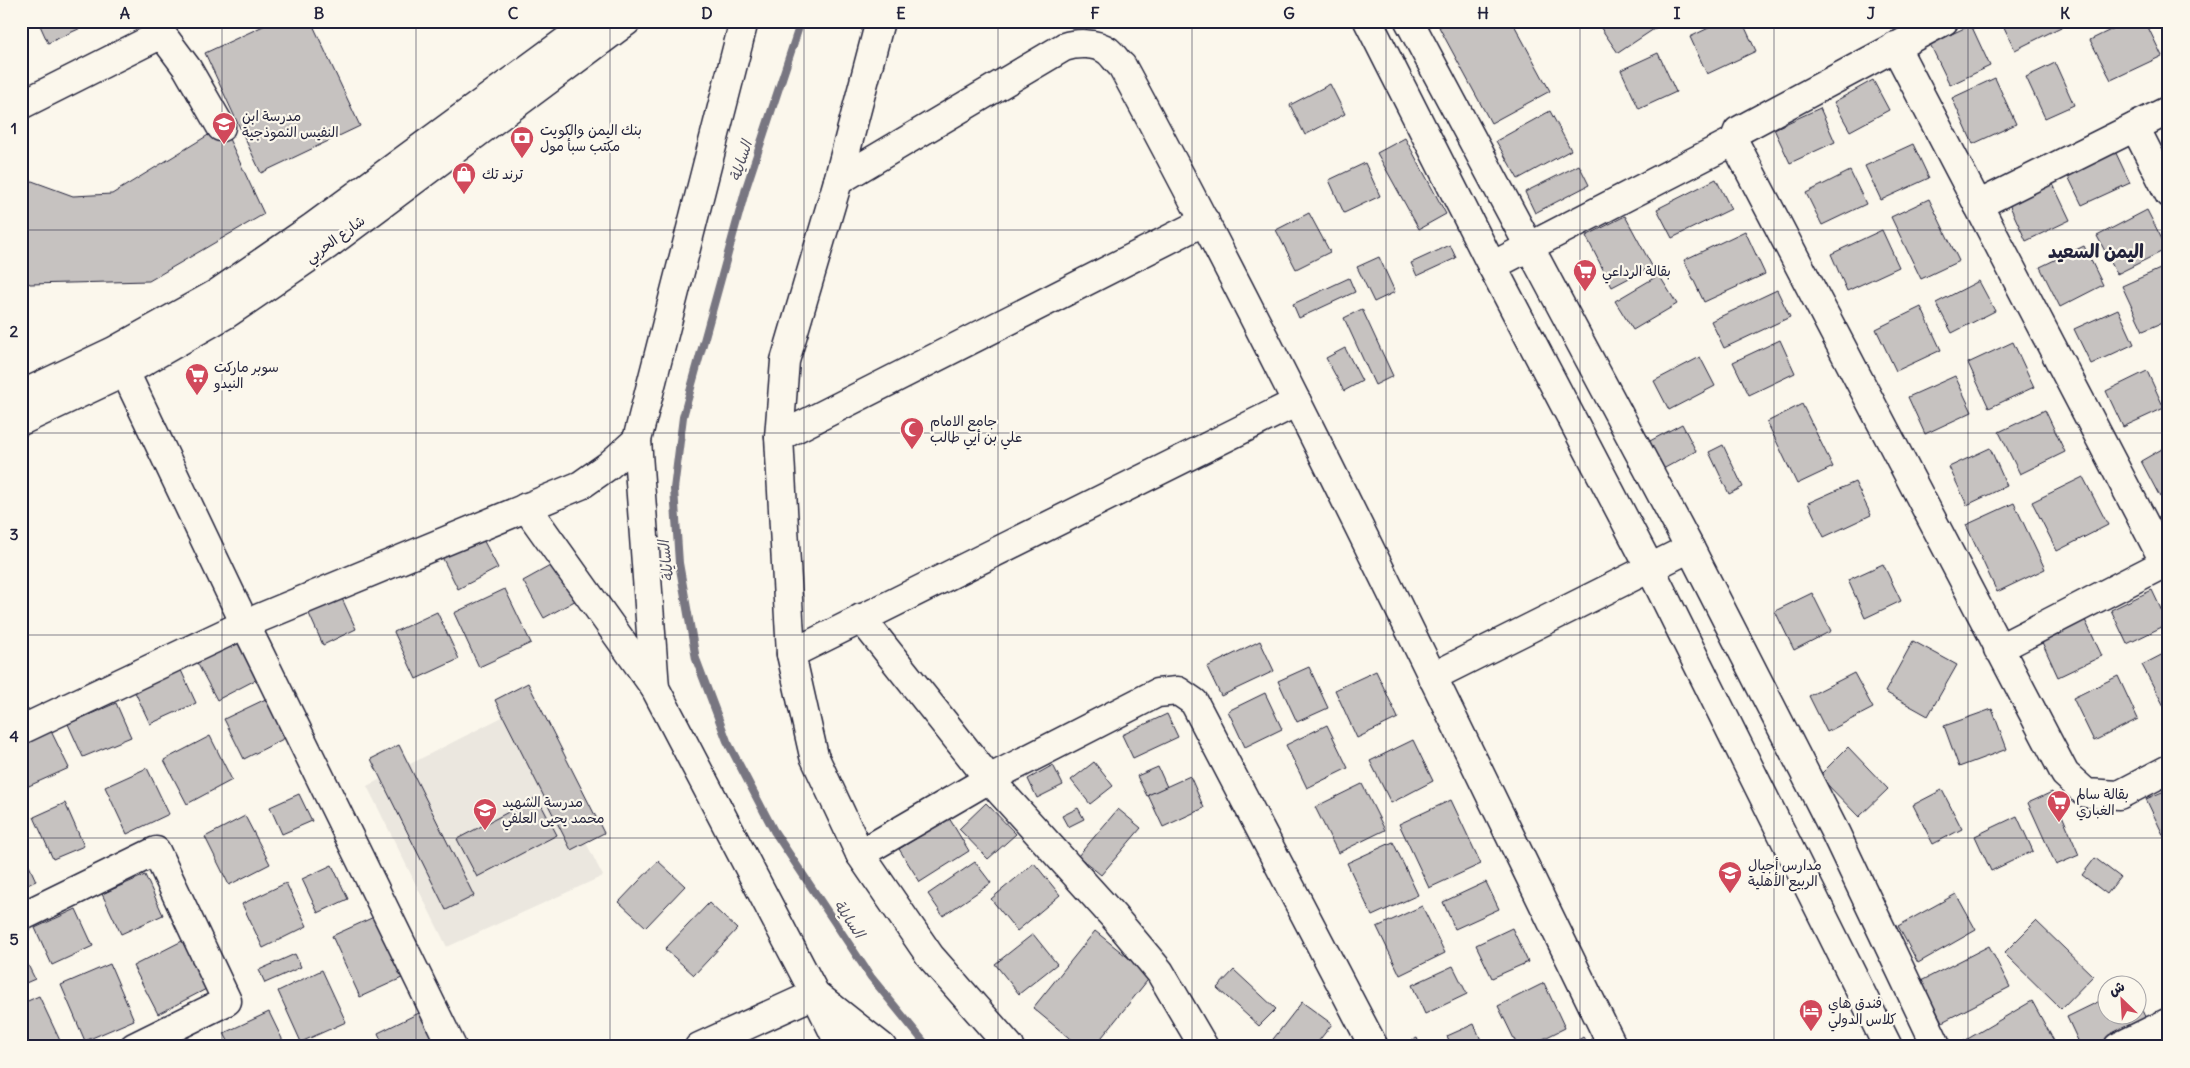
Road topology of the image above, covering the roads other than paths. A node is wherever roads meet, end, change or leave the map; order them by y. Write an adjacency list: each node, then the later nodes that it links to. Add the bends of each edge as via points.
1 (592, 21): 22 (street, شارع الحربي, via 313,227 216,294 114,351)
2 (627, 21): 21 (street, شارع الحربي, via 326,246 228,313)
3 (744, 21): 26 (street)
4 (880, 21): 15 (street)
5 (1368, 21): 20 (street)
6 (1944, 21): 9 (street)
7 (1410, 22): 19 (street)
8 (157, 28): 10 (street); 12 (street, via 186,68)
9 (1895, 46): 14 (street, via 1738,131); 17 (street)
10 (21, 105)
11 (2169, 110): 13 (street)
12 (221, 127)
13 (2135, 127): 16 (street); 17 (street)
14 (1734, 141): 19 (street); 33 (street)
15 (838, 181): 18 (street, via 1064,47 1074,44 1097,46 1108,51 1122,66); 25 (street, via 785,361)
16 (2169, 194)
17 (1978, 205): 29 (street)
18 (1205, 221): 23 (street); 25 (street)
19 (1530, 246): 20 (street); 28 (street)
20 (1492, 266): 30 (street)
21 (125, 372): 24 (street, شارع الحربي); 32 (street)
22 (21, 394)
23 (1297, 402): 31 (street); 35 (street)
24 (21, 421)
25 (779, 437): 34 (street)
26 (637, 440): 27 (street, via 581,485); 36 (street)
27 (526, 506): 32 (street); 36 (street)
28 (1690, 548): 30 (street); 54 (street, via 1835,832)
29 (2167, 562): 33 (street)
30 (1650, 568): 35 (street); 53 (street)
31 (860, 618): 34 (street); 39 (street)
32 (245, 624): 37 (street); 45 (street)
33 (1998, 650): 38 (street, via 2065,774 2086,793 2119,795)
34 (791, 654): 40 (street, via 814,756)
35 (1432, 677): 52 (street)
36 (655, 688): 42 (street)
37 (21, 730)
38 (2169, 769)
39 (989, 779): 40 (street); 50 (street, via 1160,972); 51 (street, via 1157,693 1178,691 1194,702)
40 (860, 854): 49 (street, via 930,956)
41 (21, 917): 44 (street, via 156,851 227,1001)
42 (815, 994): 46 (street); 47 (street); 48 (street)
43 (2158, 1033): 55 (street)
44 (134, 1047)
45 (452, 1047)
46 (699, 1047)
47 (841, 1047)
48 (882, 1047)
49 (1010, 1047)
50 (1204, 1047)
51 (1374, 1047)
52 (1612, 1047)
53 (1888, 1047)
54 (1937, 1047)
55 (2118, 1047)

